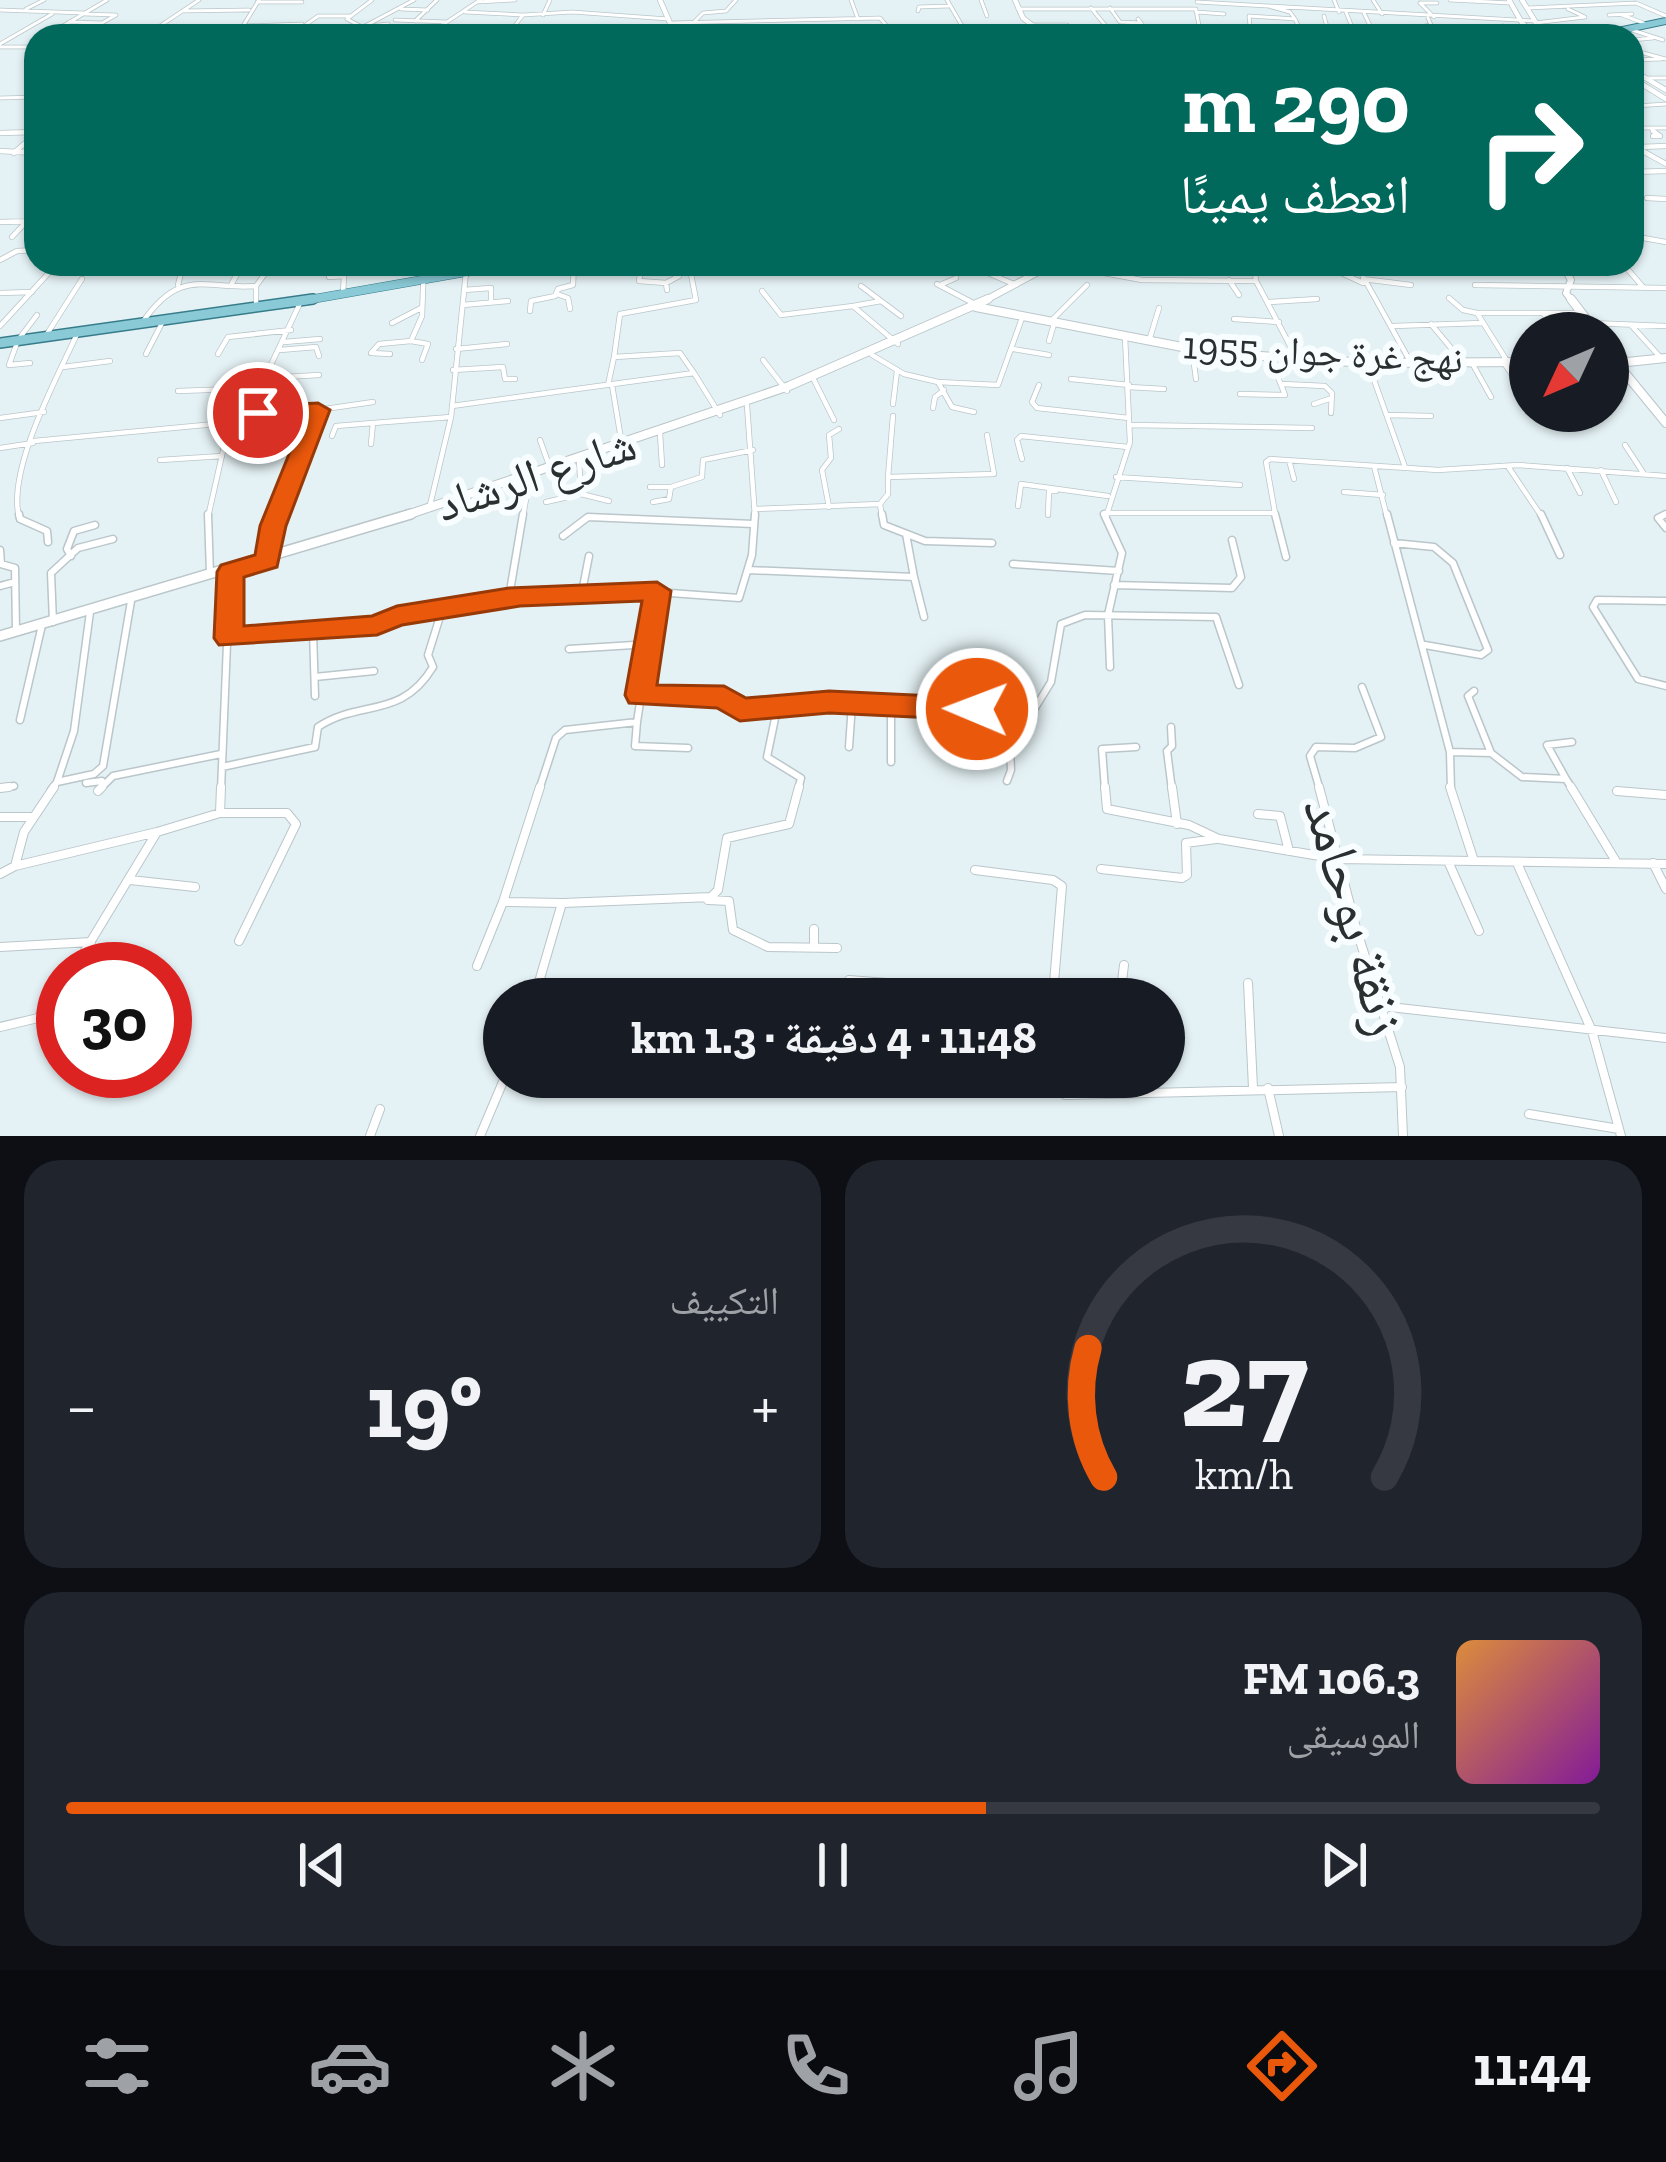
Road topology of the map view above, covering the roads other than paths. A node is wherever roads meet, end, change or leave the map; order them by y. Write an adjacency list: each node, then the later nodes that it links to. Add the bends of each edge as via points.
1 (44, 0): 41 (street)
2 (107, 0): 55 (street)
3 (199, 0): 45 (street)
4 (372, 0): 64 (street)
5 (414, 0): 36 (street)
6 (437, 0): 43 (street)
7 (515, 0): 21 (street)
8 (550, 0): 61 (street)
9 (662, 0): 78 (street)
10 (736, 0): 80 (street)
11 (850, 0): 71 (street)
12 (981, 0): 65 (street)
13 (1016, 0): 39 (street)
14 (1334, 0): 50 (street)
15 (1373, 0): 58 (street)
16 (1450, 0): 24 (street)
17 (1522, 0): 38 (street)
18 (1579, 0): 33 (street)
19 (258, 1): 20 (street); 42 (street)
20 (274, 1): 23 (street)
21 (478, 1): 48 (street)
22 (1632, 1): 33 (street); 74 (street)
23 (302, 2)
24 (1510, 2): 77 (street)
25 (948, 3): 46 (street)
26 (1437, 3): 69 (street, via 1420,3)
27 (595, 4): 52 (street)
28 (1092, 4): 37 (street); 39 (street)
29 (1251, 4): 30 (street); 34 (street); 66 (street)
30 (1266, 4): 31 (street); 49 (street)
31 (1289, 4): 32 (street); 50 (street)
32 (1307, 5)
33 (1591, 5): 35 (street)
34 (1197, 6): 37 (street); 56 (street)
35 (1564, 7): 38 (street); 81 (street, via 1585,17)
36 (398, 8): 43 (street); 88 (street)
37 (1110, 8): 93 (street, via 1120,22)
38 (1528, 8): 81 (street)
39 (1018, 9): 92 (street)
40 (0, 10): 41 (street)
41 (24, 10): 47 (street)
42 (249, 10): 45 (street); 85 (street)
43 (428, 10): 76 (street)
44 (1468, 10): 73 (street)
45 (182, 11): 84 (street)
46 (918, 11)
47 (56, 12): 55 (street); 83 (street)
48 (465, 12): 51 (street); 79 (street)
49 (1290, 12): 57 (street); 72 (street)
50 (1339, 12): 53 (street)
51 (477, 13): 60 (street); 68 (street)
52 (588, 13): 61 (street); 78 (street)
53 (1346, 13): 54 (street); 97 (street)
54 (1364, 13): 58 (street); 98 (street)
55 (83, 14): 82 (street); 82 (street, via 116,15)
56 (1224, 14)
57 (1312, 14)
58 (1382, 14): 69 (street)
59 (1632, 14): 63 (street)
60 (523, 15): 61 (street); 90 (street)
61 (543, 15)
62 (1609, 15): 63 (street)
63 (1622, 15): 103 (street)
64 (351, 16): 86 (street); 87 (street)
65 (987, 16)
66 (1249, 16): 72 (street); 94 (street)
67 (1324, 16): 96 (street)
68 (470, 17)
69 (1431, 17): 70 (street); 99 (street)
70 (1460, 18): 73 (street); 100 (street)
71 (858, 19): 80 (street); 91 (street)
72 (1295, 19): 95 (street)
73 (1478, 19): 77 (street)
74 (1666, 19): 103 (main road)
75 (395, 20): 76 (street)
76 (415, 20): 79 (street)
77 (1520, 20): 81 (street); 101 (street)
78 (669, 21): 80 (street)
79 (447, 22): 89 (street)
80 (694, 22)
81 (1535, 22): 102 (street)
82 (67, 23): 83 (street)
83 (35, 24)
84 (163, 24)
85 (244, 24)
86 (306, 24)
87 (356, 24)
88 (369, 24)
89 (444, 24)
90 (516, 24)
91 (888, 24)
92 (1030, 24)
93 (1142, 24)
94 (1250, 24)
95 (1297, 24)
96 (1326, 24)
97 (1351, 24)
98 (1369, 24)
99 (1431, 24)
100 (1468, 24)
101 (1524, 24)
102 (1538, 24)
103 (1647, 25): 104 (main road)
104 (1644, 26)
105 (1644, 34): 106 (street, via 1660,39)
106 (1644, 40)
107 (1645, 78): 108 (street); 109 (street)
108 (1666, 78)
109 (1664, 87)
110 (1649, 125): 111 (street); 112 (street); 113 (street, via 1660,136)
111 (1644, 126)
112 (1662, 128)
113 (1653, 136)
114 (24, 143): 116 (street)
115 (0, 152): 116 (street)
116 (14, 153): 117 (street)
117 (24, 153)
118 (1648, 198): 119 (street)
119 (1666, 199)
120 (24, 224): 121 (street)
121 (12, 237)
122 (46, 276): 162 (street)
123 (181, 276): 151 (street)
124 (236, 276): 149 (street)
125 (263, 276): 154 (street)
126 (421, 276): 147 (street)
127 (449, 276): 147 (main road)
128 (466, 276): 160 (street)
129 (573, 276): 165 (street)
130 (639, 276): 131 (street, via 667,286)
131 (679, 276)
132 (691, 276): 222 (street, via 696,300 620,314)
133 (995, 276): 152 (street)
134 (1032, 276): 152 (street, شارع الرشاد)
135 (1120, 276): 145 (street)
136 (1207, 276): 145 (street)
137 (1255, 276): 148 (street)
138 (1363, 276): 198 (street)
139 (1368, 276): 150 (street)
140 (1566, 276): 157 (street)
141 (1634, 276): 158 (street)
142 (329, 277): 164 (street, via 344,276)
143 (956, 278): 177 (street, via 939,284)
144 (82, 279): 202 (street)
145 (1208, 279): 146 (street)
146 (1228, 280): 148 (street); 166 (street)
147 (420, 281): 164 (main road); 172 (main road); 178 (street)
148 (1256, 281): 174 (street)
149 (232, 283): 151 (street); 154 (street)
150 (1412, 284)
151 (178, 285): 197 (street, via 160,293)
152 (1016, 285): 177 (street, شارع الرشاد)
153 (1475, 285): 157 (street)
154 (256, 286): 171 (street)
155 (862, 286): 170 (street)
156 (1087, 286): 193 (street)
157 (1569, 286): 158 (street); 182 (street)
158 (1643, 287): 159 (street)
159 (1666, 288)
160 (464, 290): 173 (street, via 491,288); 175 (street)
161 (762, 291): 176 (street, via 781,315)
162 (32, 292): 163 (street); 196 (street)
163 (0, 293)
164 (343, 293): 172 (main road)
165 (557, 294): 180 (street); 181 (street, via 529,303)
166 (1239, 295)
167 (1449, 298): 183 (street)
168 (1317, 299): 174 (street)
169 (508, 301): 173 (street)
170 (881, 301): 176 (street); 186 (street)
171 (256, 302)
172 (298, 302): 190 (main road); 200 (street)
173 (491, 302): 175 (street)
174 (1270, 302): 189 (street)
175 (463, 305): 213 (street)
176 (853, 306): 211 (street)
177 (977, 306): 187 (street, نهج غرة جوان 1955); 211 (street, شارع الرشاد)
178 (421, 308): 191 (street); 206 (street)
179 (1159, 308): 208 (street)
180 (570, 309)
181 (530, 311)
182 (1581, 312)
183 (1477, 313): 184 (street); 192 (street)
184 (1509, 313)
185 (37, 315): 205 (street)
186 (902, 316)
187 (1022, 317): 193 (street, نهج غرة جوان 1955); 214 (street)
188 (1234, 320): 189 (street)
189 (1279, 322): 226 (street)
190 (162, 323): 197 (main road); 216 (street)
191 (392, 323)
192 (1482, 323): 194 (street); 229 (street)
193 (1052, 324): 203 (street, نهج غرة جوان 1955); 207 (street)
194 (1431, 325): 198 (street); 228 (street)
195 (1630, 325): 199 (street); 224 (street)
196 (0, 326)
197 (140, 326): 201 (main road)
198 (1393, 326): 235 (street)
199 (1666, 326)
200 (291, 330): 212 (street); 217 (street, via 228,337)
201 (77, 334): 202 (main road); 236 (street)
202 (45, 338): 205 (main road)
203 (1125, 338): 208 (street, نهج غرة جوان 1955); 252 (street)
204 (320, 339): 212 (street)
205 (18, 340): 209 (main road); 234 (street, via 9,365)
206 (411, 341): 218 (street, via 379,344 371,353); 225 (street, via 428,344)
207 (1049, 341)
208 (1149, 341): 215 (street, نهج غرة جوان 1955)
209 (0, 343)
210 (507, 344): 213 (street)
211 (898, 344): 221 (street, شارع الرشاد)
212 (282, 346): 220 (street, via 320,348); 242 (street)
213 (456, 349): 238 (street)
214 (1013, 349): 219 (street); 248 (street, via 998,385)
215 (1192, 350): 223 (street, نهج غرة جوان 1955); 245 (street)
216 (146, 354)
217 (218, 354)
218 (390, 354)
219 (1049, 355)
220 (319, 356)
221 (872, 356): 239 (street); 247 (street, شارع الرشاد)
222 (614, 357): 240 (street, via 680,353); 250 (street)
223 (1270, 357): 226 (street, نهج غرة جوان 1955); 249 (street)
224 (1664, 358): 232 (street)
225 (422, 359)
226 (1297, 359): 233 (street, نهج غرة جوان 1955)
227 (764, 360): 257 (street)
228 (1466, 360): 229 (street, نهج غرة جوان 1955); 235 (street, نهج غرة جوان 1955); 259 (street)
229 (1504, 360): 230 (street, نهج غرة جوان 1955); 237 (street)
230 (1509, 360)
231 (110, 361): 236 (street)
232 (1629, 361)
233 (1368, 362): 235 (street, نهج غرة جوان 1955); 273 (street)
234 (31, 363)
235 (1411, 363)
236 (63, 367): 268 (street)
237 (1509, 368)
238 (453, 370): 246 (street, via 503,367 505,380); 264 (street)
239 (897, 371): 248 (street); 262 (street)
240 (694, 373): 250 (street); 272 (street)
241 (320, 375): 242 (street)
242 (266, 378): 253 (street)
243 (1629, 378): 281 (street)
244 (1071, 379): 252 (street)
245 (1196, 379)
246 (514, 380)
247 (814, 380): 257 (street, شارع الرشاد); 278 (street)
248 (938, 382): 255 (street)
249 (1282, 384): 258 (street, via 1282,397); 260 (street, via 1325,386)
250 (610, 385): 264 (street); 291 (street)
251 (1039, 385): 279 (street, via 1037,408)
252 (1129, 386): 254 (street); 279 (street)
253 (260, 388): 256 (street); 270 (street)
254 (1164, 389)
255 (944, 390): 266 (street); 269 (street, via 952,406)
256 (178, 391)
257 (787, 391): 265 (street, شارع الرشاد)
258 (1240, 394)
259 (1490, 397)
260 (1332, 398): 263 (street); 271 (street)
261 (373, 402): 267 (street)
262 (893, 404)
263 (1314, 404)
264 (452, 406): 276 (street)
265 (747, 406): 272 (street, شارع الرشاد); 295 (street)
266 (933, 408)
267 (318, 410): 270 (street); 352 (street, via 273,526)
268 (44, 412): 277 (street); 288 (street)
269 (974, 412)
270 (258, 413): 288 (street)
271 (1331, 413)
272 (720, 415): 284 (street, شارع الرشاد)
273 (1388, 415): 275 (street); 303 (street)
274 (893, 416): 311 (street)
275 (1431, 416)
276 (451, 417): 280 (street); 330 (street)
277 (0, 418)
278 (834, 420)
279 (1130, 422): 282 (street); 293 (street)
280 (374, 423): 286 (street, via 336,426); 290 (street)
281 (1666, 423)
282 (1312, 428)
283 (839, 430): 329 (street, via 829,434 822,470)
284 (660, 433): 291 (street, شارع الرشاد); 301 (street)
285 (987, 435): 311 (street, via 989,477)
286 (332, 436)
287 (540, 440): 304 (street)
288 (34, 442): 294 (street); 344 (street, via 14,510 47,531)
289 (224, 442): 296 (street)
290 (371, 444)
291 (622, 445): 297 (street, شارع الرشاد)
292 (1625, 446): 308 (street)
293 (1128, 447): 298 (street, via 1021,436); 312 (street)
294 (0, 448)
295 (753, 450): 316 (street, via 709,455 702,476); 331 (street)
296 (221, 456): 299 (street); 358 (street, via 207,519)
297 (580, 459): 304 (street, شارع الرشاد); 319 (street)
298 (1022, 459)
299 (160, 460)
300 (1289, 460): 302 (street); 313 (street); 334 (street, via 1266,462)
301 (662, 465)
302 (1374, 465): 303 (street); 320 (street)
303 (1405, 467): 305 (street)
304 (550, 468): 309 (street, شارع الرشاد)
305 (1509, 468): 306 (street); 350 (street)
306 (1567, 468): 307 (street); 318 (street)
307 (1601, 470): 308 (street); 326 (street)
308 (1644, 474): 310 (street)
309 (530, 475): 330 (street, شارع الرشاد); 364 (street)
310 (1665, 476)
311 (887, 477): 327 (street)
312 (1116, 477): 314 (street); 322 (street)
313 (1294, 479)
314 (1240, 485)
315 (650, 487): 316 (street)
316 (671, 487): 325 (street, via 669,499)
317 (1344, 492): 320 (street)
318 (1580, 493)
319 (581, 494): 321 (street); 323 (street)
320 (1383, 495): 346 (street)
321 (558, 498): 324 (street); 332 (street)
322 (1107, 498): 328 (street, via 1021,484); 333 (street); 336 (street, via 1049,491)
323 (609, 501)
324 (546, 502)
325 (653, 502)
326 (1616, 502)
327 (880, 504): 329 (street); 340 (street, via 884,525)
328 (1018, 506)
329 (829, 507): 331 (street)
330 (429, 509): 352 (street, شارع الرشاد)
331 (756, 509): 337 (street)
332 (554, 510)
333 (1104, 513): 334 (street); 355 (street, via 1119,540)
334 (1275, 513): 351 (street)
335 (1666, 514): 339 (street, via 1658,518)
336 (1048, 515)
337 (753, 524): 341 (street, via 588,518); 354 (street)
338 (94, 525): 348 (street, via 74,531)
339 (1666, 528)
340 (906, 535): 345 (street); 357 (street)
341 (563, 536)
342 (113, 539): 348 (street)
343 (1232, 540): 360 (street, via 1240,578 1232,588)
344 (48, 542)
345 (992, 543)
346 (1394, 543): 377 (street); 377 (street, via 1446,554 1475,604 1488,650)
347 (0, 550): 359 (street)
348 (71, 556): 371 (street, via 51,573)
349 (590, 556): 363 (street)
350 (1560, 556)
351 (1286, 557)
352 (268, 560): 356 (street, شارع الرشاد)
353 (1013, 564): 355 (street)
354 (748, 570): 357 (street); 362 (street, via 739,598)
355 (1119, 571): 360 (street)
356 (230, 572): 358 (street, شارع الرشاد); 375 (street)
357 (914, 577): 370 (street)
358 (210, 578): 366 (street, شارع الرشاد)
359 (15, 582): 361 (street); 373 (street)
360 (1114, 585): 369 (street)
361 (0, 586)
362 (657, 591): 363 (street); 376 (street)
363 (582, 592): 364 (street)
364 (509, 597): 367 (street)
365 (1666, 601): 383 (street, via 1593,607 1638,679)
366 (131, 602): 368 (street, شارع الرشاد); 407 (street, via 103,766)
367 (442, 610): 372 (street); 403 (street, via 428,655 433,667 402,703 326,721 315,748)
368 (90, 612): 371 (street, شارع الرشاد); 407 (street, via 74,731)
369 (1108, 615): 379 (street); 382 (street, via 1216,617); 391 (street, via 1061,624 1042,704)
370 (923, 617)
371 (48, 623): 373 (street, شارع الرشاد); 392 (street)
372 (314, 631): 375 (street); 381 (street)
373 (16, 632): 374 (street, شارع الرشاد)
374 (0, 636)
375 (229, 638): 401 (street)
376 (650, 644): 378 (street); 386 (street)
377 (1425, 645): 399 (street)
378 (569, 649)
379 (1110, 667)
380 (374, 671): 381 (street)
381 (315, 677): 387 (street)
382 (1239, 685)
383 (1666, 686)
384 (1362, 687): 422 (street, زنقة بوحامد, via 1378,741 1316,747 1310,756)
385 (1474, 691): 400 (street, via 1468,696)
386 (640, 695): 390 (street, via 724,697 740,710); 393 (street)
387 (315, 696)
388 (852, 704): 389 (street); 390 (street); 396 (street)
389 (891, 706): 391 (street); 402 (street)
390 (777, 709): 436 (street, via 767,757 801,778 789,824 727,838 718,890)
391 (1007, 709): 406 (street)
392 (20, 720)
393 (637, 722): 398 (street, via 635,746); 437 (street, via 565,730 556,738)
394 (1171, 727): 418 (street)
395 (1572, 742): 405 (street, via 1547,745)
396 (849, 747)
397 (1136, 747): 418 (street, via 1102,748 1107,809)
398 (688, 748)
399 (1450, 752): 400 (street); 424 (street, via 1447,779)
400 (1490, 753): 405 (street, via 1522,777)
401 (221, 754): 403 (street); 404 (street)
402 (891, 762)
403 (222, 767): 414 (street)
404 (106, 779): 408 (street); 411 (street)
405 (1566, 779): 427 (street)
406 (1007, 781)
407 (57, 782): 417 (street)
408 (86, 783)
409 (14, 786): 410 (street)
410 (0, 788)
411 (98, 791)
412 (1616, 791): 413 (street)
413 (1666, 795)
414 (220, 813): 419 (street); 441 (street, via 287,813 296,824)
415 (1258, 814): 421 (street, via 1280,816)
416 (0, 817): 417 (street)
417 (33, 817): 429 (street)
418 (1178, 824): 420 (street)
419 (157, 832): 429 (street); 433 (street)
420 (1220, 839): 421 (street); 430 (street, via 1186,843 1182,878)
421 (1289, 851): 422 (street)
422 (1338, 860): 423 (street); 453 (street, زنقة بوحامد)
423 (1448, 861): 424 (street); 440 (street)
424 (1474, 861): 425 (street)
425 (1517, 863): 427 (street); 456 (street)
426 (1653, 863): 427 (street); 428 (street); 435 (street)
427 (1617, 864)
428 (1666, 864)
429 (15, 866): 432 (street)
430 (1101, 869)
431 (975, 870): 450 (street, via 1062,886)
432 (0, 874)
433 (130, 880): 434 (street); 442 (street)
434 (195, 887)
435 (1666, 889)
436 (704, 900): 438 (street); 445 (street, via 729,901 733,930 748,942)
437 (503, 902): 438 (street); 448 (street)
438 (562, 903): 449 (street)
439 (814, 929): 445 (street)
440 (1479, 931)
441 (239, 941)
442 (91, 942)
443 (36, 945): 444 (street)
444 (0, 947)
445 (814, 947): 446 (street)
446 (837, 948)
447 (1124, 965): 451 (street)
448 (477, 966)
449 (540, 978)
450 (1055, 978)
451 (1122, 978)
452 (1248, 983): 459 (street)
453 (1381, 1006): 456 (street); 458 (street, زنقة بوحامد)
454 (36, 1023): 455 (street)
455 (0, 1027)
456 (1592, 1031): 457 (street); 465 (street)
457 (1666, 1038)
458 (1402, 1087): 460 (street); 469 (street, زنقة بوحامد)
459 (1253, 1088): 460 (street); 461 (street)
460 (1268, 1088): 468 (street)
461 (1185, 1091)
462 (496, 1098): 467 (street)
463 (380, 1109): 466 (street)
464 (1529, 1114): 465 (street)
465 (1620, 1133)
466 (370, 1136)
467 (480, 1136)
468 (1279, 1136)
469 (1403, 1136)

